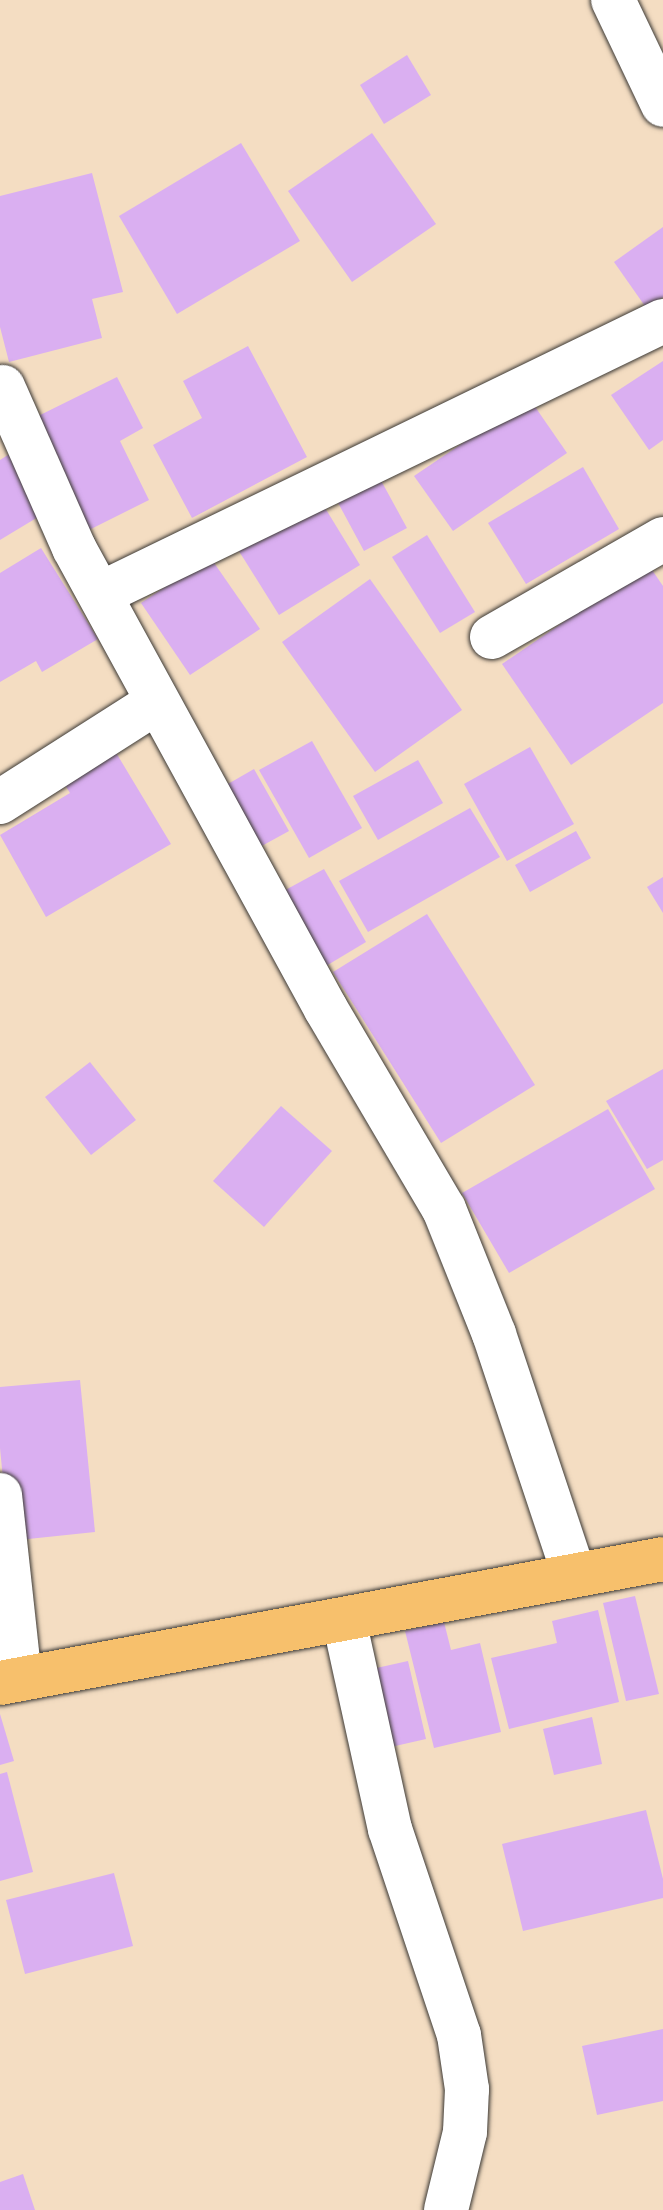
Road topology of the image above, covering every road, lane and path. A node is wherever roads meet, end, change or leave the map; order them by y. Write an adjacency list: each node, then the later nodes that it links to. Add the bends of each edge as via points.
1 (613, 0): 2 (street)
2 (663, 105)
3 (663, 321): 6 (street)
4 (3, 387): 6 (street, via 74,548)
5 (663, 539): 7 (street)
6 (100, 594): 8 (street)
7 (492, 637)
8 (157, 702): 9 (street); 12 (street, via 326,1009 444,1209 494,1334)
9 (0, 802)
10 (0, 1495): 14 (street)
11 (663, 1559): 12 (highway)
12 (574, 1575): 13 (highway)
13 (344, 1620): 14 (highway); 15 (street, via 390,1829 459,2035 467,2089 465,2132)
14 (10, 1681)
15 (446, 2210)

